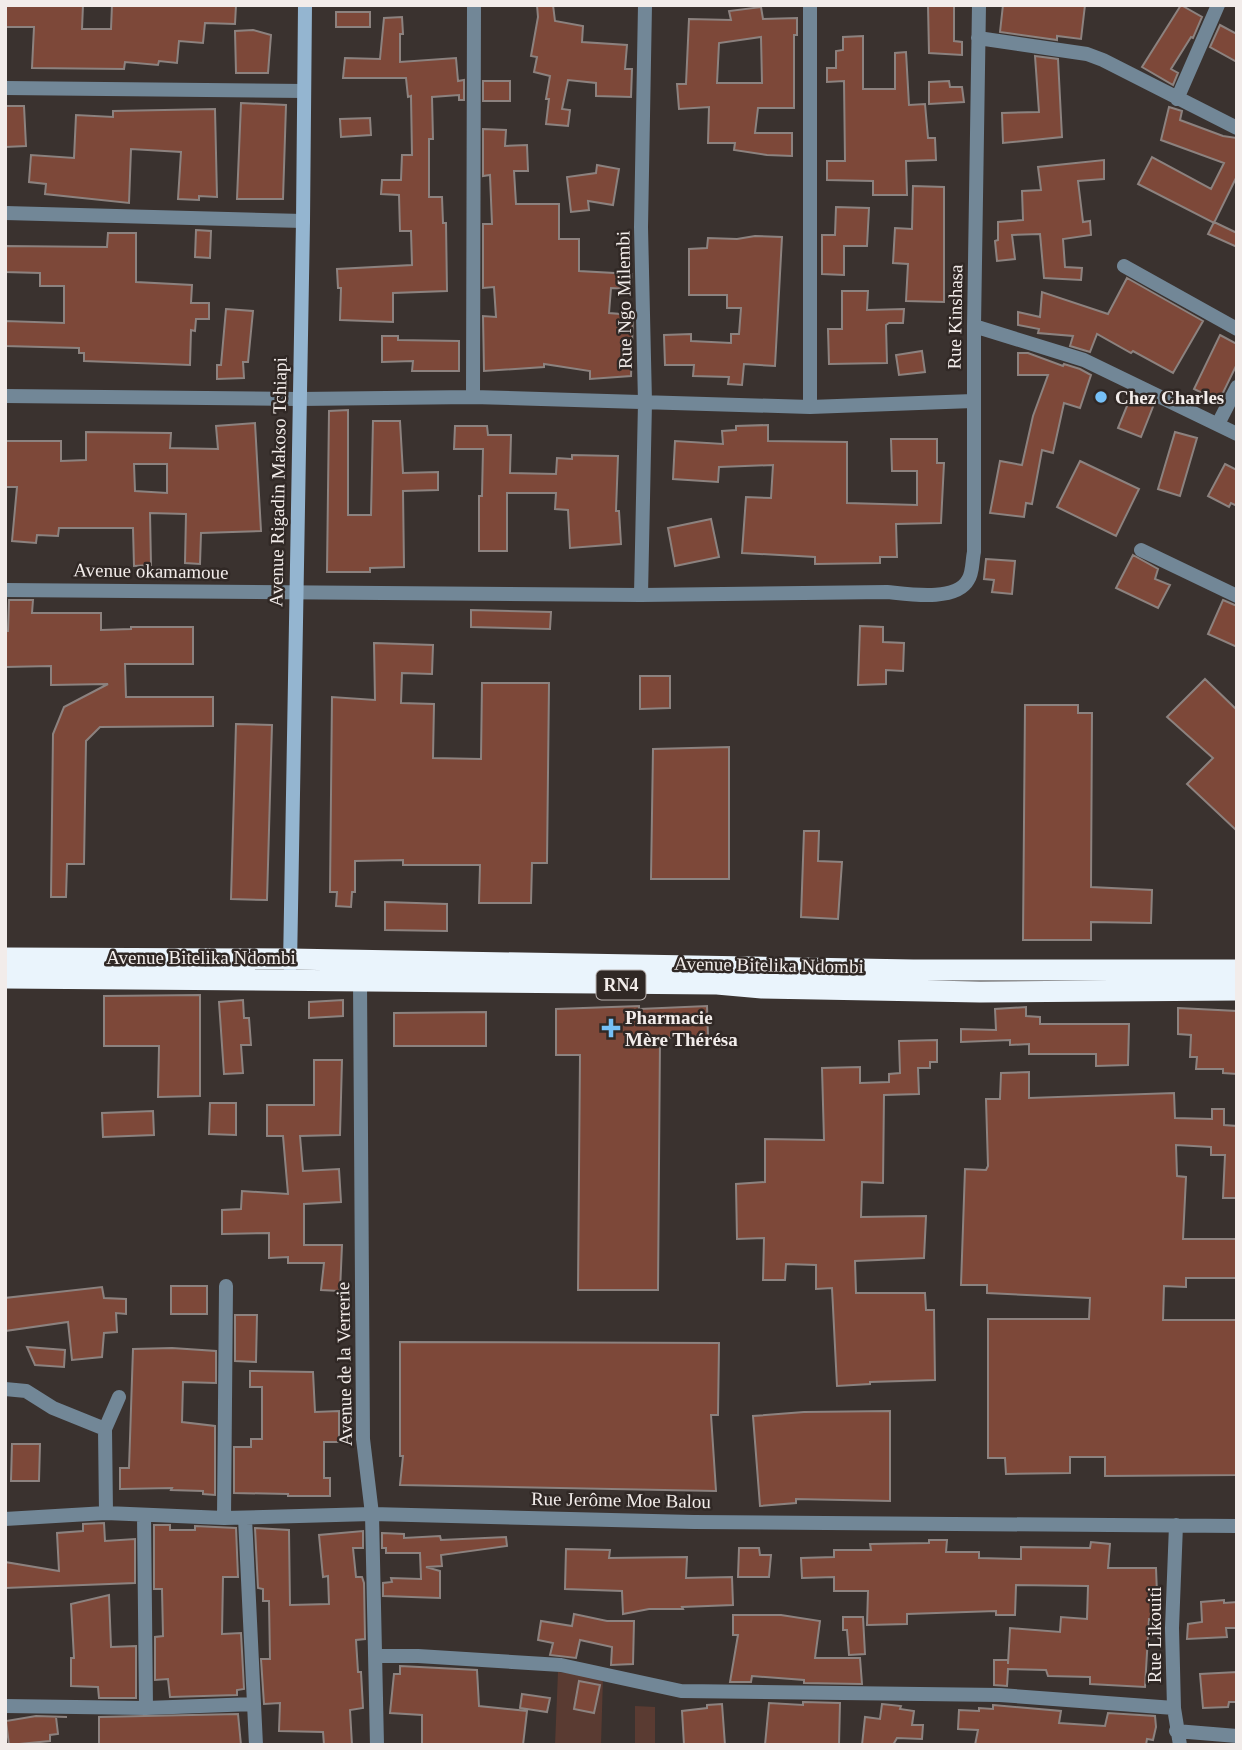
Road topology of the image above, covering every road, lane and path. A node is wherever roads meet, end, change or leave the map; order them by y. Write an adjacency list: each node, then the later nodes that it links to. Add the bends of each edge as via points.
1 (305, 5): 9 (street, Avenue Rigadin Makoso Tchiapi)
2 (474, 5): 19 (street)
3 (645, 5): 21 (street, Rue Ngo Milembi)
4 (810, 5): 23 (street)
5 (979, 5): 7 (street, Rue Kinshasa)
6 (1218, 5): 10 (street)
7 (978, 38): 10 (street, via 1087,54); 15 (street, Rue Kinshasa)
8 (5, 88): 9 (street)
9 (304, 91): 13 (street, Avenue Rigadin Makoso Tchiapi)
10 (1177, 99): 11 (street)
11 (1237, 128)
12 (5, 213): 13 (street)
13 (303, 221): 20 (street, Avenue Rigadin Makoso Tchiapi)
14 (1124, 266): 16 (street)
15 (974, 326): 22 (street, Rue Kinshasa); 24 (street, via 1084,360)
16 (1237, 329)
17 (1237, 387): 24 (street)
18 (5, 396): 20 (street)
19 (473, 397): 20 (street); 21 (street)
20 (299, 399): 28 (street, Avenue Rigadin Makoso Tchiapi)
21 (645, 401): 23 (street); 29 (street, Rue Ngo Milembi)
22 (973, 401): 23 (street); 29 (street, Rue Kinshasa, via 974,552 967,584 959,589 925,595)
23 (810, 407)
24 (1218, 424): 25 (street)
25 (1237, 433)
26 (1141, 550): 30 (street)
27 (5, 590): 28 (street, Avenue okamamoue)
28 (295, 592): 29 (street, Avenue okamamoue); 32 (street, Avenue Rigadin Makoso Tchiapi)
29 (641, 595)
30 (1237, 596)
31 (5, 958): 32 (highway, Avenue Bitelika Ndombi / RN4)
32 (290, 959): 33 (highway, Avenue Bitelika Ndombi / RN4, via 872,970); 35 (street, Avenue Rigadin Makoso Tchiapi)
33 (1237, 970)
34 (5, 978): 35 (highway, Avenue Bitelika Ndombi / RN4)
35 (290, 980): 36 (highway, Avenue Bitelika Ndombi / RN4)
36 (360, 981): 37 (highway, Avenue Bitelika Ndombi / RN4, via 979,992); 43 (street, Avenue de la Verrerie, via 363,1438)
37 (1237, 990)
38 (226, 1286): 45 (street)
39 (5, 1388): 41 (street, via 26,1391 53,1408)
40 (119, 1396): 41 (street)
41 (105, 1429): 42 (street)
42 (106, 1513): 44 (street, Rue Jerôme Moe Balou); 47 (street, Rue Jerôme Moe Balou)
43 (372, 1514): 46 (street, Rue Jerôme Moe Balou); 48 (street, Rue Jerôme Moe Balou, via 681,1522); 50 (street, Avenue de la Verrerie)
44 (144, 1515): 45 (street, Rue Jerôme Moe Balou); 53 (street)
45 (224, 1518): 46 (street, Rue Jerôme Moe Balou)
46 (245, 1518): 51 (street)
47 (5, 1519)
48 (1175, 1525): 49 (street, Rue Jerôme Moe Balou); 54 (street, Rue Likouiti)
49 (1237, 1526)
50 (375, 1656): 54 (street, via 561,1665 681,1691 1000,1695); 58 (street, Avenue de la Verrerie)
51 (254, 1704): 53 (street); 57 (street)
52 (5, 1706): 53 (street)
53 (146, 1708)
54 (1174, 1708): 56 (street, Rue Likouiti)
55 (1237, 1736): 56 (street)
56 (1178, 1738)
57 (256, 1745)
58 (377, 1745)

